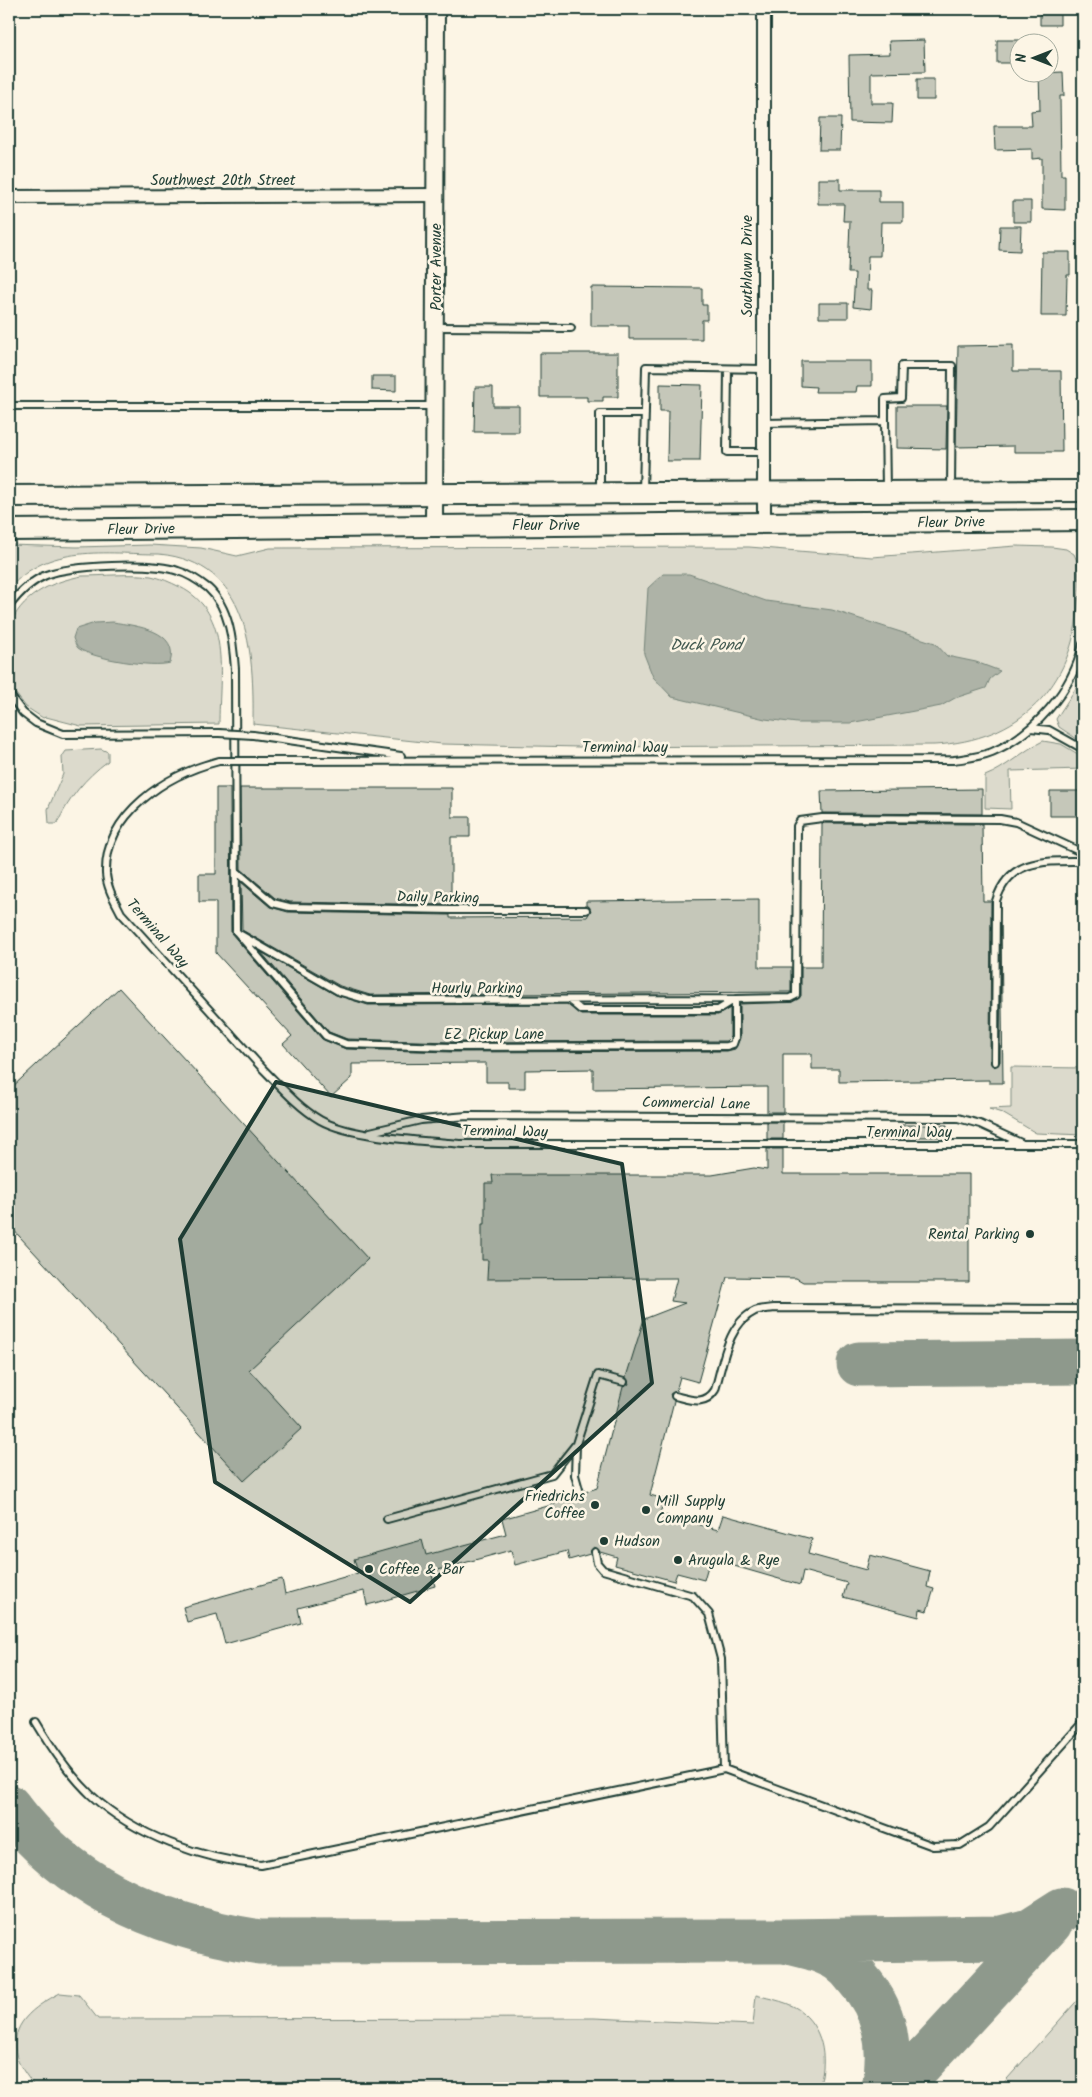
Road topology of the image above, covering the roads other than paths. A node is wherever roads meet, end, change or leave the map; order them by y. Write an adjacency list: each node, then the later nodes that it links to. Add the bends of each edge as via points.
1 (436, 9): 3 (street, Porter Avenue)
2 (764, 9): 8 (street, Southlawn Drive)
3 (437, 195): 4 (street, Southwest 20th Street); 5 (street, Porter Avenue)
4 (9, 197)
5 (436, 327): 6 (lane); 10 (street, Porter Avenue)
6 (571, 328)
7 (728, 369): 8 (lane); 11 (lane, via 646,368); 14 (lane, via 726,452)
8 (763, 369): 13 (street, Southlawn Drive)
9 (9, 406): 10 (lane)
10 (435, 406): 21 (street, Porter Avenue)
11 (645, 414): 18 (lane, via 600,414); 19 (lane)
12 (885, 421): 13 (lane); 16 (lane); 17 (lane, via 885,399 901,398 902,366 952,366)
13 (763, 423): 14 (street, Southlawn Drive)
14 (763, 452): 20 (street, Southlawn Drive)
15 (1083, 491): 17 (main road, Fleur Drive)
16 (886, 492): 17 (main road, Fleur Drive); 20 (main road, Fleur Drive)
17 (951, 492)
18 (600, 493): 19 (main road, Fleur Drive); 21 (main road, Fleur Drive)
19 (643, 493): 20 (main road, Fleur Drive)
20 (763, 493): 24 (street, Southlawn Drive)
21 (435, 494): 22 (main road, Fleur Drive); 25 (street, Porter Avenue)
22 (9, 496)
23 (1083, 520): 24 (main road, Fleur Drive)
24 (764, 524): 25 (main road, Fleur Drive)
25 (434, 526): 26 (main road, Fleur Drive)
26 (9, 530)
27 (9, 606): 35 (lane, via 29,584 45,575 73,568 158,567 177,570 209,589 222,608 234,653)
28 (1083, 644): 30 (lane, Terminal Way, via 1055,702)
29 (9, 694): 32 (lane, bridge, via 23,713 36,723 63,734 253,735)
30 (1031, 728): 31 (lane, via 1049,730); 32 (lane, Terminal Way, via 991,752 954,760)
31 (1083, 749)
32 (420, 759): 41 (lane, Terminal Way, bridge, via 219,761 194,768 174,777 135,806 112,838 106,875 121,913 286,1092 323,1121 346,1130)
33 (1083, 853): 38 (lane, via 1016,822 1000,819 822,818 800,821 797,826 796,994 790,998)
34 (1083, 861): 40 (lane, via 1043,861 1027,865 1012,873 999,891 996,901)
35 (236, 871): 36 (lane, Daily Parking, via 273,903 289,907); 37 (lane)
36 (586, 910)
37 (236, 932): 38 (lane, EZ Pickup Lane, via 326,1036 346,1044 726,1046 733,1044 735,1038); 39 (lane, Hourly Parking, via 338,991 368,1000)
38 (735, 999): 39 (lane, Hourly Parking); 39 (lane, via 718,1010 581,1010)
39 (569, 1000)
40 (996, 1062)
41 (367, 1133): 42 (lane, Terminal Way, via 463,1144); 42 (lane, Commercial Lane, via 421,1120 467,1116 958,1118 980,1124)
42 (1022, 1144): 43 (lane, Terminal Way)
43 (1083, 1144)
44 (1083, 1309): 46 (lane, via 756,1310 734,1330 710,1397 694,1401)
45 (624, 1382): 47 (lane, via 598,1375)
46 (675, 1396)
47 (576, 1444): 48 (lane, via 575,1475); 49 (lane, via 552,1474)
48 (580, 1493)
49 (387, 1519)
50 (595, 1552): 53 (lane, via 597,1563 603,1570 693,1596 710,1614 722,1659)
51 (36, 1722): 53 (lane, via 56,1755 78,1781 92,1796 125,1820 192,1852 228,1862 261,1865)
52 (1083, 1722): 53 (lane, via 989,1827 960,1845 933,1846)
53 (724, 1769)

